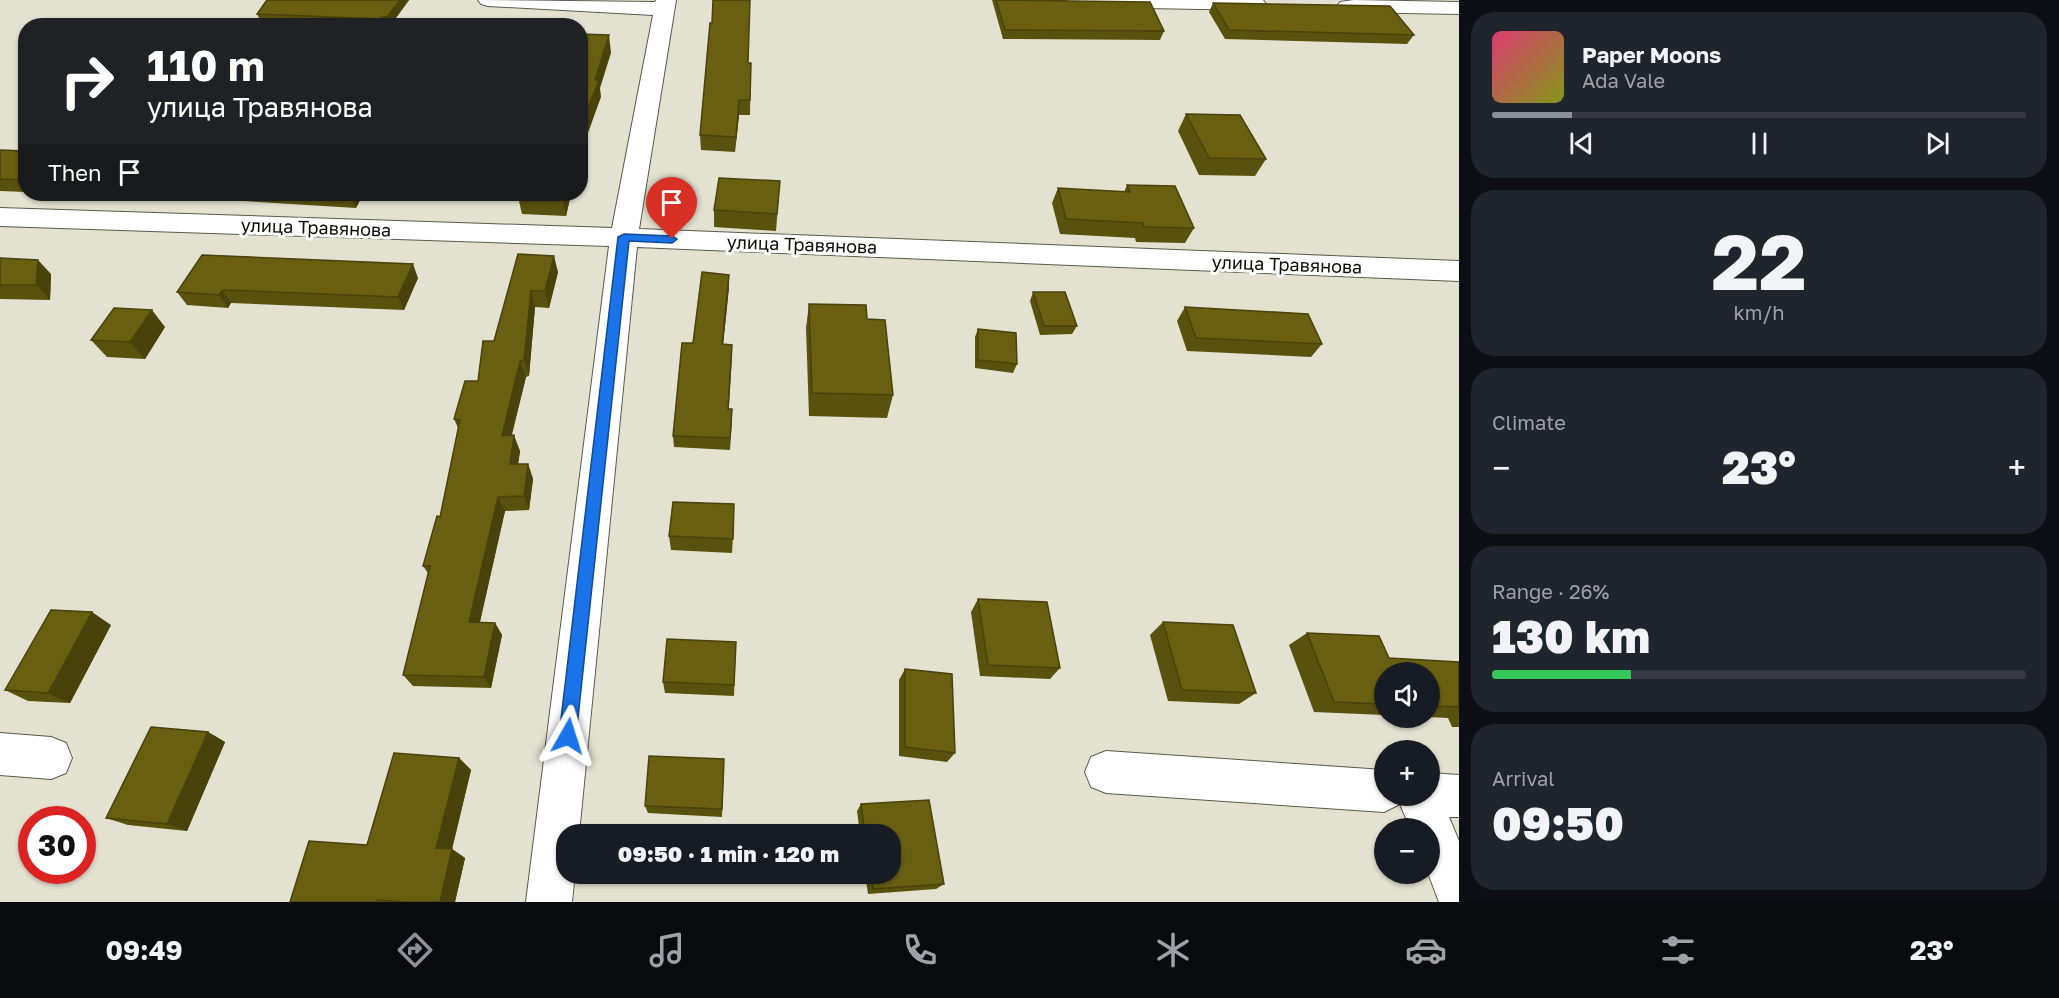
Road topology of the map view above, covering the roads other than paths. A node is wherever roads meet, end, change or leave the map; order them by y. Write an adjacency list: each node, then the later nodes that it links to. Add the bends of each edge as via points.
1 (488, 0): 3 (street)
2 (1036, 0): 4 (street)
3 (666, 4): 8 (street)
4 (1271, 4)
5 (1330, 6): 6 (street)
6 (1459, 8)
7 (0, 217): 8 (street, улица Травянова)
8 (624, 237): 9 (street, улица Травянова); 18 (street)
9 (1459, 271)
10 (0, 754): 11 (street)
11 (51, 758)
12 (1106, 772): 13 (street)
13 (1374, 790)
14 (1440, 795): 15 (street)
15 (1459, 796)
16 (1423, 806): 17 (street)
17 (1459, 895)
18 (549, 902)

